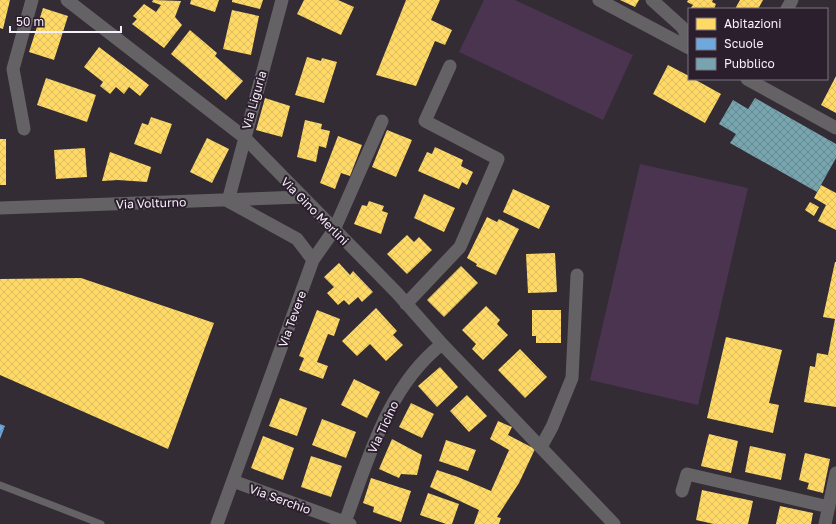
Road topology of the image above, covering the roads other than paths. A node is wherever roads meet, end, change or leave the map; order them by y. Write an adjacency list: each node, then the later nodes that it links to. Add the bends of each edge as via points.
1 (32, 0): 12 (street, via 12,69)
2 (67, 0): 13 (street, Via Gino Merlini)
3 (282, 0): 13 (street, Via Liguria)
4 (599, 0): 7 (street)
5 (658, 2): 6 (street, via 682,27)
6 (688, 37)
7 (688, 47)
8 (450, 66): 20 (street, via 425,120 498,159 460,247)
9 (751, 80): 11 (street)
10 (382, 121): 17 (street, Via Tevere)
11 (836, 128)
12 (24, 129)
13 (244, 137): 14 (street, Via Gino Merlini); 15 (street, Via Liguria)
14 (301, 197): 15 (street, Via Volturno); 17 (street, Via Gino Merlini)
15 (228, 201): 16 (street, Via Volturno); 18 (street, via 297,238)
16 (0, 208)
17 (334, 230): 18 (street, Via Tevere); 20 (street, Via Gino Merlini)
18 (313, 260): 24 (street, Via Tevere)
19 (577, 275): 22 (street, via 572,378)
20 (406, 304): 21 (street, Via Gino Merlini)
21 (442, 344): 22 (street, Via Gino Merlini); 28 (street, Via Ticino, via 402,388 378,432)
22 (541, 447): 31 (street, Via Gino Merlini)
23 (836, 473): 27 (street)
24 (233, 481): 28 (street, Via Serchio); 30 (street, Via Tevere)
25 (0, 485): 29 (lane)
26 (682, 491): 27 (street, via 687,474)
27 (829, 507): 32 (street)
28 (347, 523)
29 (101, 524)
30 (217, 524)
31 (614, 524)
32 (825, 524)

